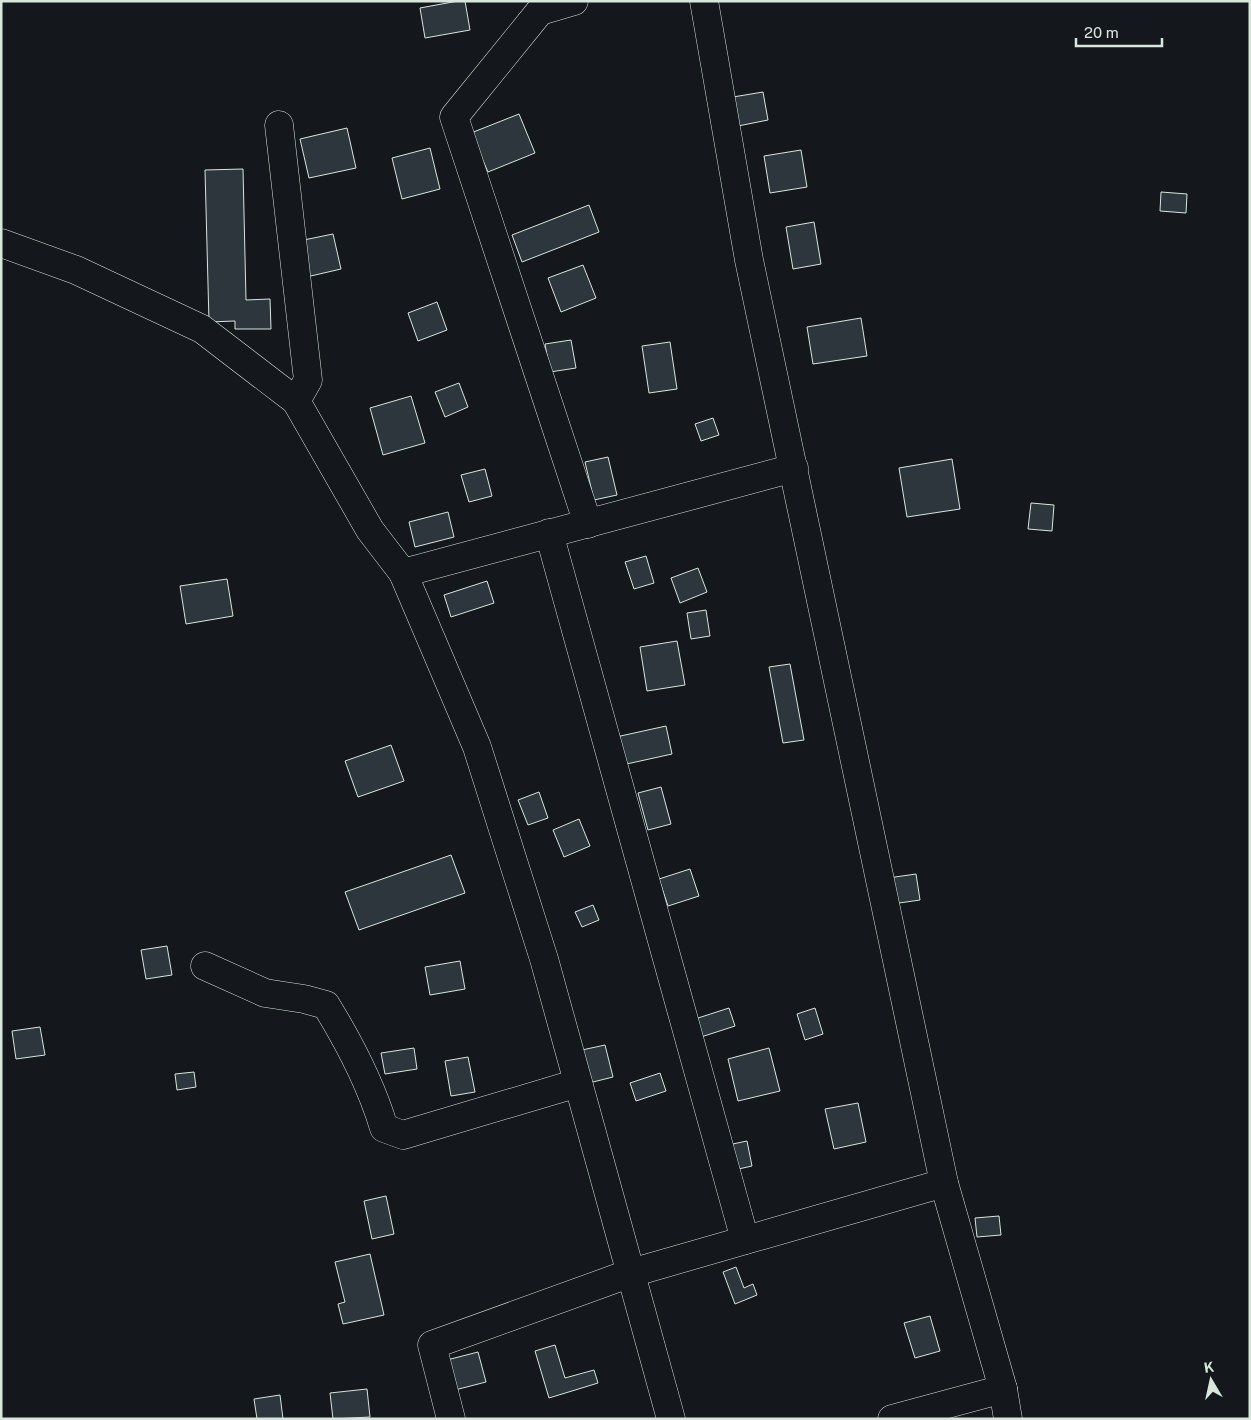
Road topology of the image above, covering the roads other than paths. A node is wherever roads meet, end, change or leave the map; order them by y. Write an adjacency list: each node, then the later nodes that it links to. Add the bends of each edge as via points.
1 (574, 1): 7 (street, via 540,11 454,117)
2 (704, 1): 6 (street, via 749,260)
3 (279, 125): 5 (street, via 308,380)
4 (1, 244): 5 (street, via 76,270 202,329)
5 (296, 401): 9 (street, via 370,530)
6 (794, 468): 7 (street); 12 (street)
7 (588, 524): 8 (street)
8 (549, 533): 9 (street); 13 (street)
9 (403, 573): 11 (street, via 477,747 544,959)
10 (205, 966): 11 (street, via 265,993 326,1006 342,1030 374,1095 384,1128 403,1135)
11 (578, 1083): 14 (street)
12 (944, 1183): 13 (street); 15 (street)
13 (746, 1240): 14 (street)
14 (631, 1274): 16 (street, via 432,1345); 17 (street)
15 (1003, 1389): 18 (street); 19 (street)
16 (451, 1419)
17 (671, 1419)
18 (892, 1419)
19 (1008, 1419)

